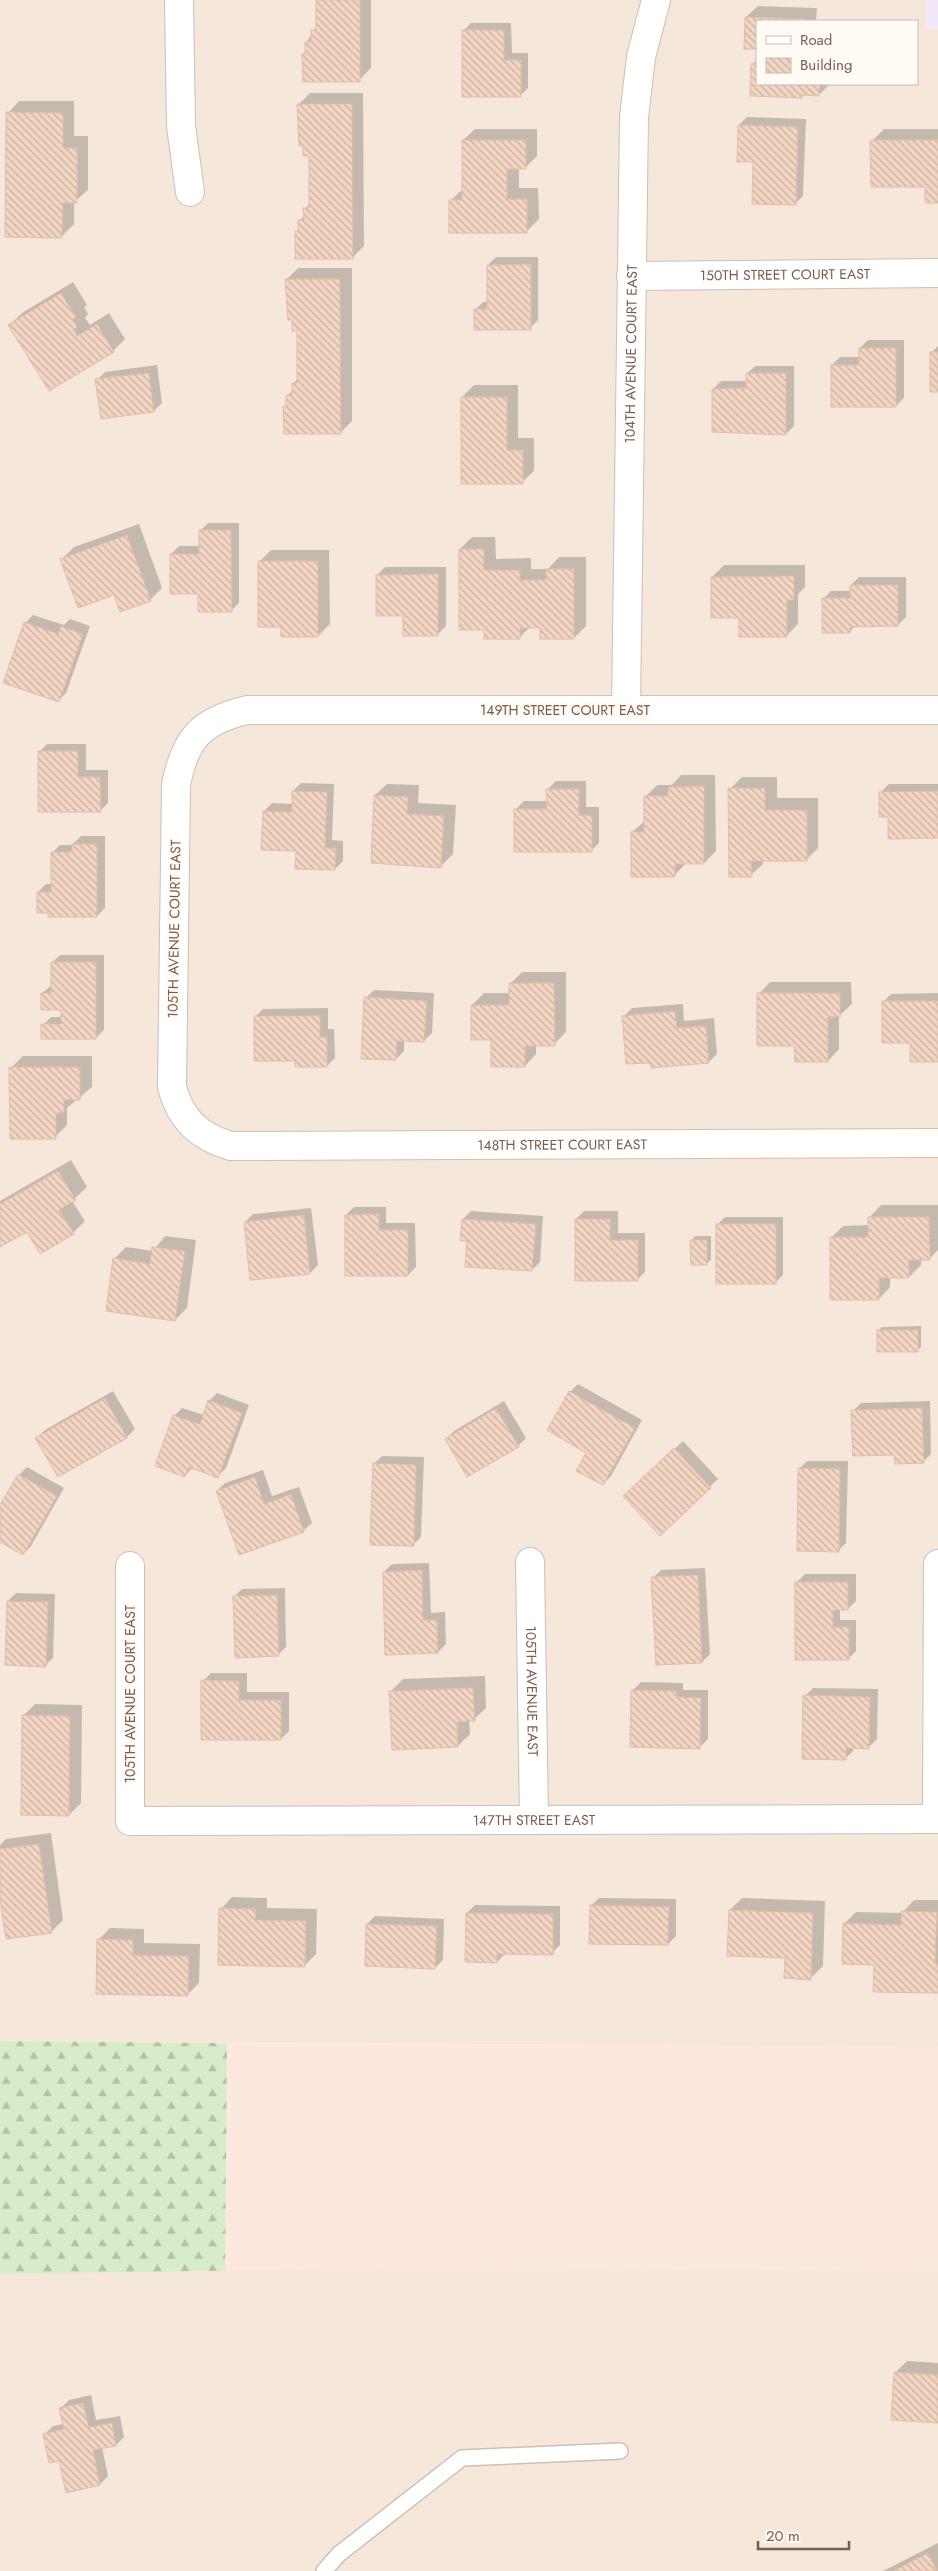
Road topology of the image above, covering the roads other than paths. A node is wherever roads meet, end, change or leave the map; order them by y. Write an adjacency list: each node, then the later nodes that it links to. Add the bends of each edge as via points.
1 (179, 0): 3 (street, via 181,126)
2 (656, 0): 5 (street, 104TH AVENUE COURT EAST, via 641,57 634,117)
3 (190, 192)
4 (938, 273): 5 (street, 150TH STREET COURT EAST)
5 (631, 276): 6 (street, 104TH AVENUE COURT EAST)
6 (626, 710): 7 (street, 149TH STREET COURT EAST); 8 (street, 149TH STREET COURT EAST, via 248,710 223,716)
7 (938, 710)
8 (198, 733): 9 (street, 105TH AVENUE COURT EAST, via 180,759 176,785 172,1087 176,1103)
9 (192, 1126): 10 (street, 148TH STREET COURT EAST, via 215,1142 231,1146)
10 (938, 1143)
11 (530, 1562): 15 (street, 105TH AVENUE EAST)
12 (938, 1564): 14 (street)
13 (130, 1566): 16 (street, 105TH AVENUE COURT EAST)
14 (938, 1819): 15 (street, 147TH STREET EAST)
15 (534, 1820): 16 (street, 147TH STREET EAST)
16 (130, 1821)
17 (620, 2451): 18 (lane, via 462,2458 339,2554)
18 (324, 2571)

